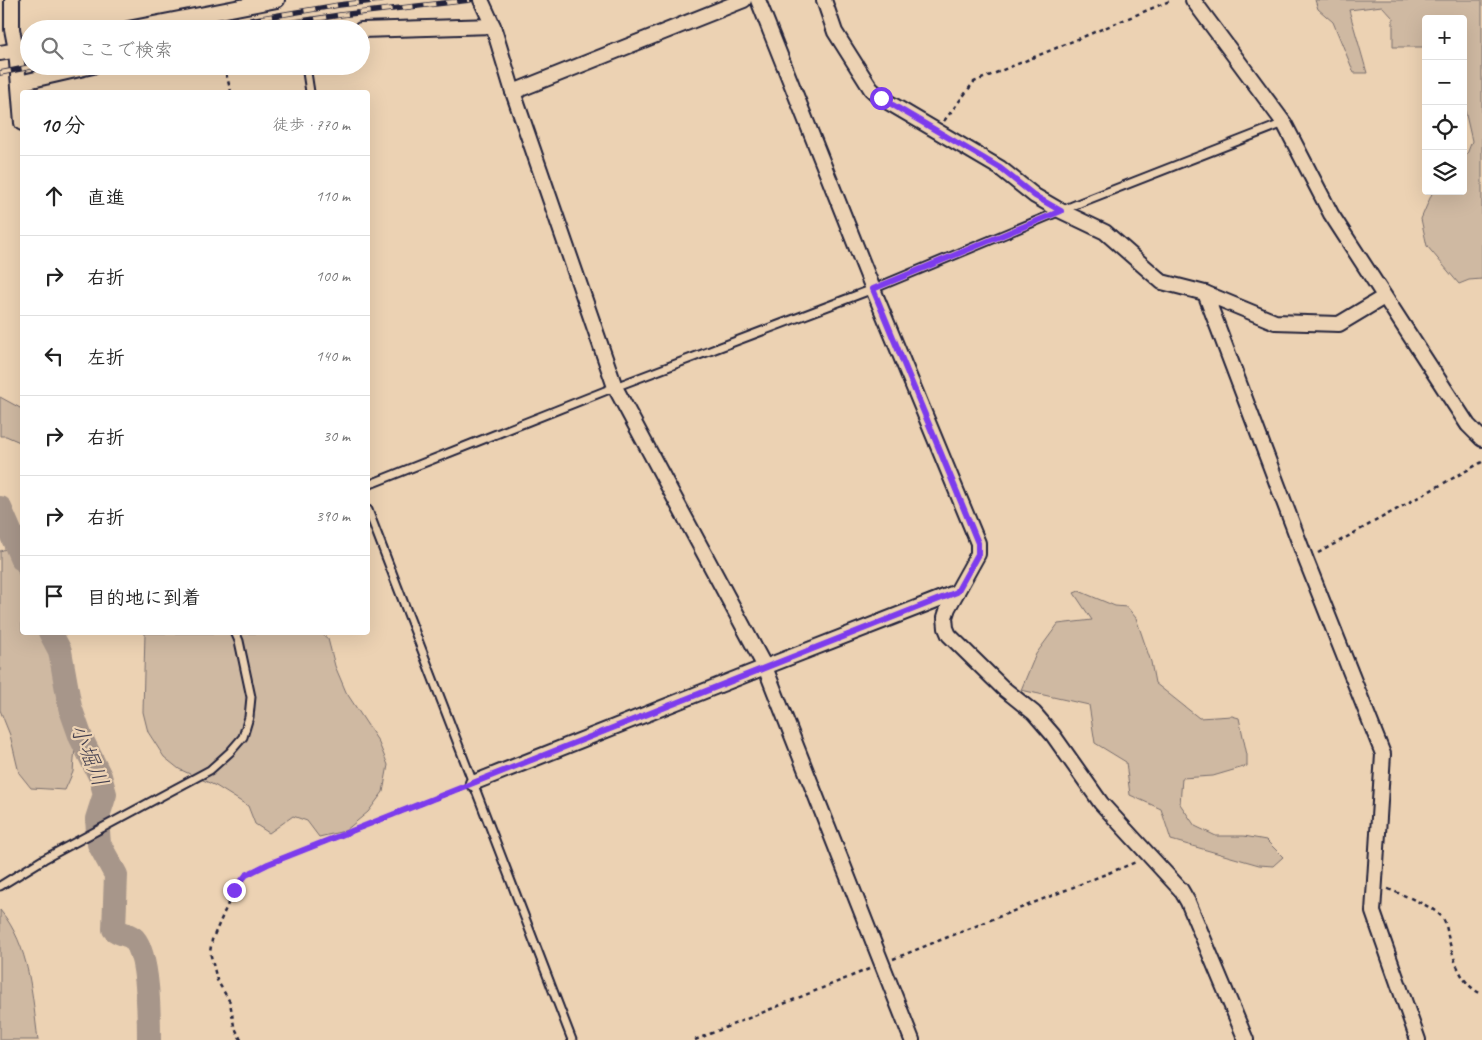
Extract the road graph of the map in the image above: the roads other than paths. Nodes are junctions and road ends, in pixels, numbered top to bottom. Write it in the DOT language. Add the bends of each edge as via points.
graph roads {
  1 [pos="12,0"];
  2 [pos="277,0"];
  3 [pos="744,0"];
  4 [pos="758,0"];
  5 [pos="824,0"];
  6 [pos="1192,0"];
  7 [pos="483,6"];
  8 [pos="174,20"];
  9 [pos="493,26"];
  10 [pos="6,30"];
  11 [pos="370,30"];
  12 [pos="20,46"];
  13 [pos="20,50"];
  14 [pos="0,53"];
  15 [pos="20,74"];
  16 [pos="53,75"];
  17 [pos="307,75"];
  18 [pos="19,83"];
  19 [pos="310,90"];
  20 [pos="513,92"];
  21 [pos="20,96"];
  22 [pos="1284,123"];
  23 [pos="1061,211"];
  24 [pos="873,289"];
  25 [pos="1205,293"];
  26 [pos="1384,297"];
  27 [pos="615,387"];
  28 [pos="1482,439"];
  29 [pos="370,484"];
  30 [pos="370,515"];
  31 [pos="957,592"];
  32 [pos="236,635"];
  33 [pos="765,666"];
  34 [pos="473,784"];
  35 [pos="0,886"];
  36 [pos="572,1040"];
  37 [pos="912,1040"];
  38 [pos="1246,1040"];
  39 [pos="1418,1040"];
  1 -- 10 [label="street"];
  2 -- 8 [label="street"];
  3 -- 20 [label="street"];
  4 -- 24 [label="street"];
  5 -- 23 [label="street" via="835,32 871,89 881,98 1000,168 1035,196"];
  6 -- 22 [label="street"];
  7 -- 9 [label="street"];
  9 -- 11 [label="street"];
  9 -- 20 [label="street"];
  10 -- 12 [label="street"];
  13 -- 14 [label="street"];
  15 -- 18 [label="street"];
  16 -- 18 [label="street"];
  17 -- 19 [label="lane"];
  18 -- 21 [label="street"];
  20 -- 27 [label="street"];
  22 -- 23 [label="lane"];
  22 -- 26 [label="street" via="1331,214"];
  23 -- 24 [label="lane"];
  23 -- 25 [label="street" via="1105,232 1162,282"];
  24 -- 27 [label="lane"];
  24 -- 31 [label="street" via="978,543 978,554"];
  25 -- 26 [label="street" via="1275,322 1339,324"];
  25 -- 39 [label="street" via="1383,754 1373,912"];
  26 -- 28 [label="street" via="1468,425"];
  27 -- 29 [label="lane"];
  27 -- 33 [label="street"];
  30 -- 34 [label="lane"];
  31 -- 33 [label="street"];
  31 -- 38 [label="street" via="945,617 949,635 1034,714 1053,735 1101,803 1181,890"];
  32 -- 35 [label="lane" via="251,697 243,736 230,752 210,770"];
  33 -- 34 [label="street"];
  33 -- 37 [label="street"];
  34 -- 36 [label="lane"];
}
